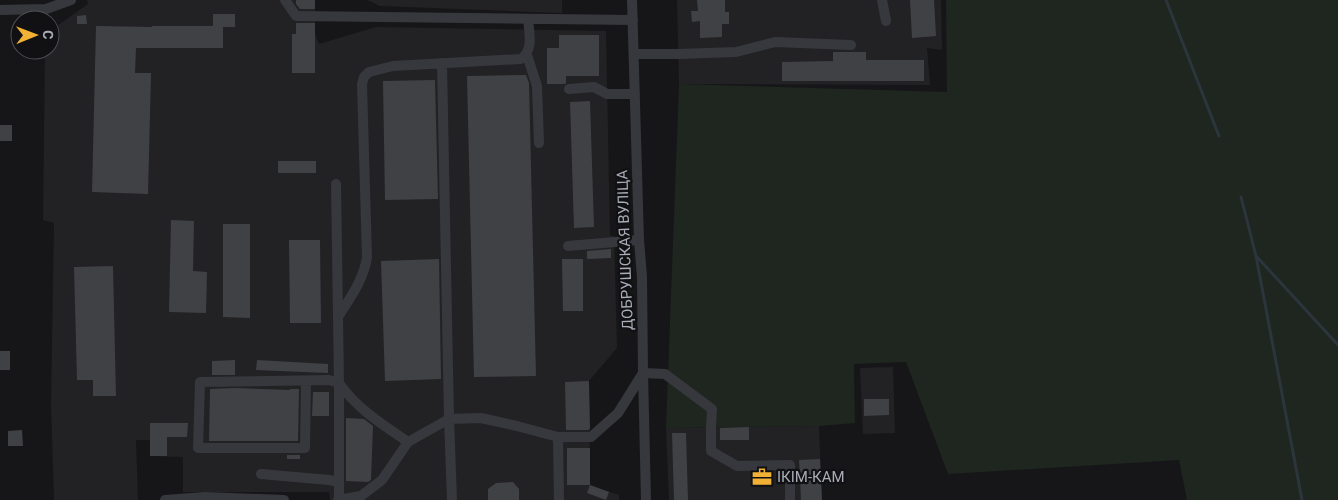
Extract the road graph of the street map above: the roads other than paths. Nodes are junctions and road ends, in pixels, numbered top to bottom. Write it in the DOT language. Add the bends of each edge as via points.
graph roads {
  1 [pos="71,0"];
  2 [pos="285,0"];
  3 [pos="632,0"];
  4 [pos="882,0"];
  5 [pos="0,10"];
  6 [pos="528,19"];
  7 [pos="633,20"];
  8 [pos="886,21"];
  9 [pos="851,45"];
  10 [pos="634,54"];
  11 [pos="527,55"];
  12 [pos="442,63"];
  13 [pos="569,89"];
  14 [pos="635,94"];
  15 [pos="539,143"];
  16 [pos="336,184"];
  17 [pos="639,240"];
  18 [pos="568,246"];
  19 [pos="338,317"];
  20 [pos="643,373"];
  21 [pos="306,381"];
  22 [pos="339,382"];
  23 [pos="449,419"];
  24 [pos="558,437"];
  25 [pos="408,442"];
  26 [pos="261,474"];
  27 [pos="339,482"];
  28 [pos="165,500"];
  29 [pos="284,500"];
  30 [pos="339,500"];
  31 [pos="452,500"];
  32 [pos="559,500"];
  33 [pos="646,500"];
  34 [pos="790,500"];
  1 -- 5 [label="street" via="46,9"];
  2 -- 6 [label="street" via="296,16"];
  3 -- 7 [label="street, ДОБРУШСКАЯ ВУЛІЦА"];
  4 -- 8 [label="street"];
  6 -- 7 [label="street"];
  6 -- 11 [label="street"];
  7 -- 10 [label="street, ДОБРУШСКАЯ ВУЛІЦА"];
  9 -- 10 [label="street" via="775,42 736,52"];
  10 -- 14 [label="street, ДОБРУШСКАЯ ВУЛІЦА"];
  11 -- 12 [label="street" via="521,59"];
  11 -- 15 [label="street" via="537,86"];
  12 -- 19 [label="street" via="393,66 369,72 364,77 366,267"];
  12 -- 23 [label="street"];
  13 -- 14 [label="street" via="594,86 607,94"];
  14 -- 17 [label="street, ДОБРУШСКАЯ ВУЛІЦА"];
  16 -- 19 [label="street"];
  17 -- 18 [label="street"];
  17 -- 20 [label="street, ДОБРУШСКАЯ ВУЛІЦА"];
  19 -- 22 [label="street"];
  20 -- 24 [label="street" via="618,413 590,437"];
  20 -- 33 [label="street, ДОБРУШСКАЯ ВУЛІЦА"];
  20 -- 34 [label="street" via="665,374 712,409 711,451 737,466 790,465"];
  21 -- 21 [label="street" via="200,382 198,448 305,448"];
  21 -- 22 [label="street"];
  22 -- 25 [label="street" via="359,407"];
  22 -- 27 [label="street"];
  23 -- 24 [label="street" via="481,418"];
  23 -- 25 [label="street"];
  23 -- 31 [label="street"];
  24 -- 32 [label="street"];
  25 -- 30 [label="street" via="382,480 361,496"];
  26 -- 27 [label="street"];
  27 -- 30 [label="street"];
  28 -- 29 [label="street" via="205,497"];
}
